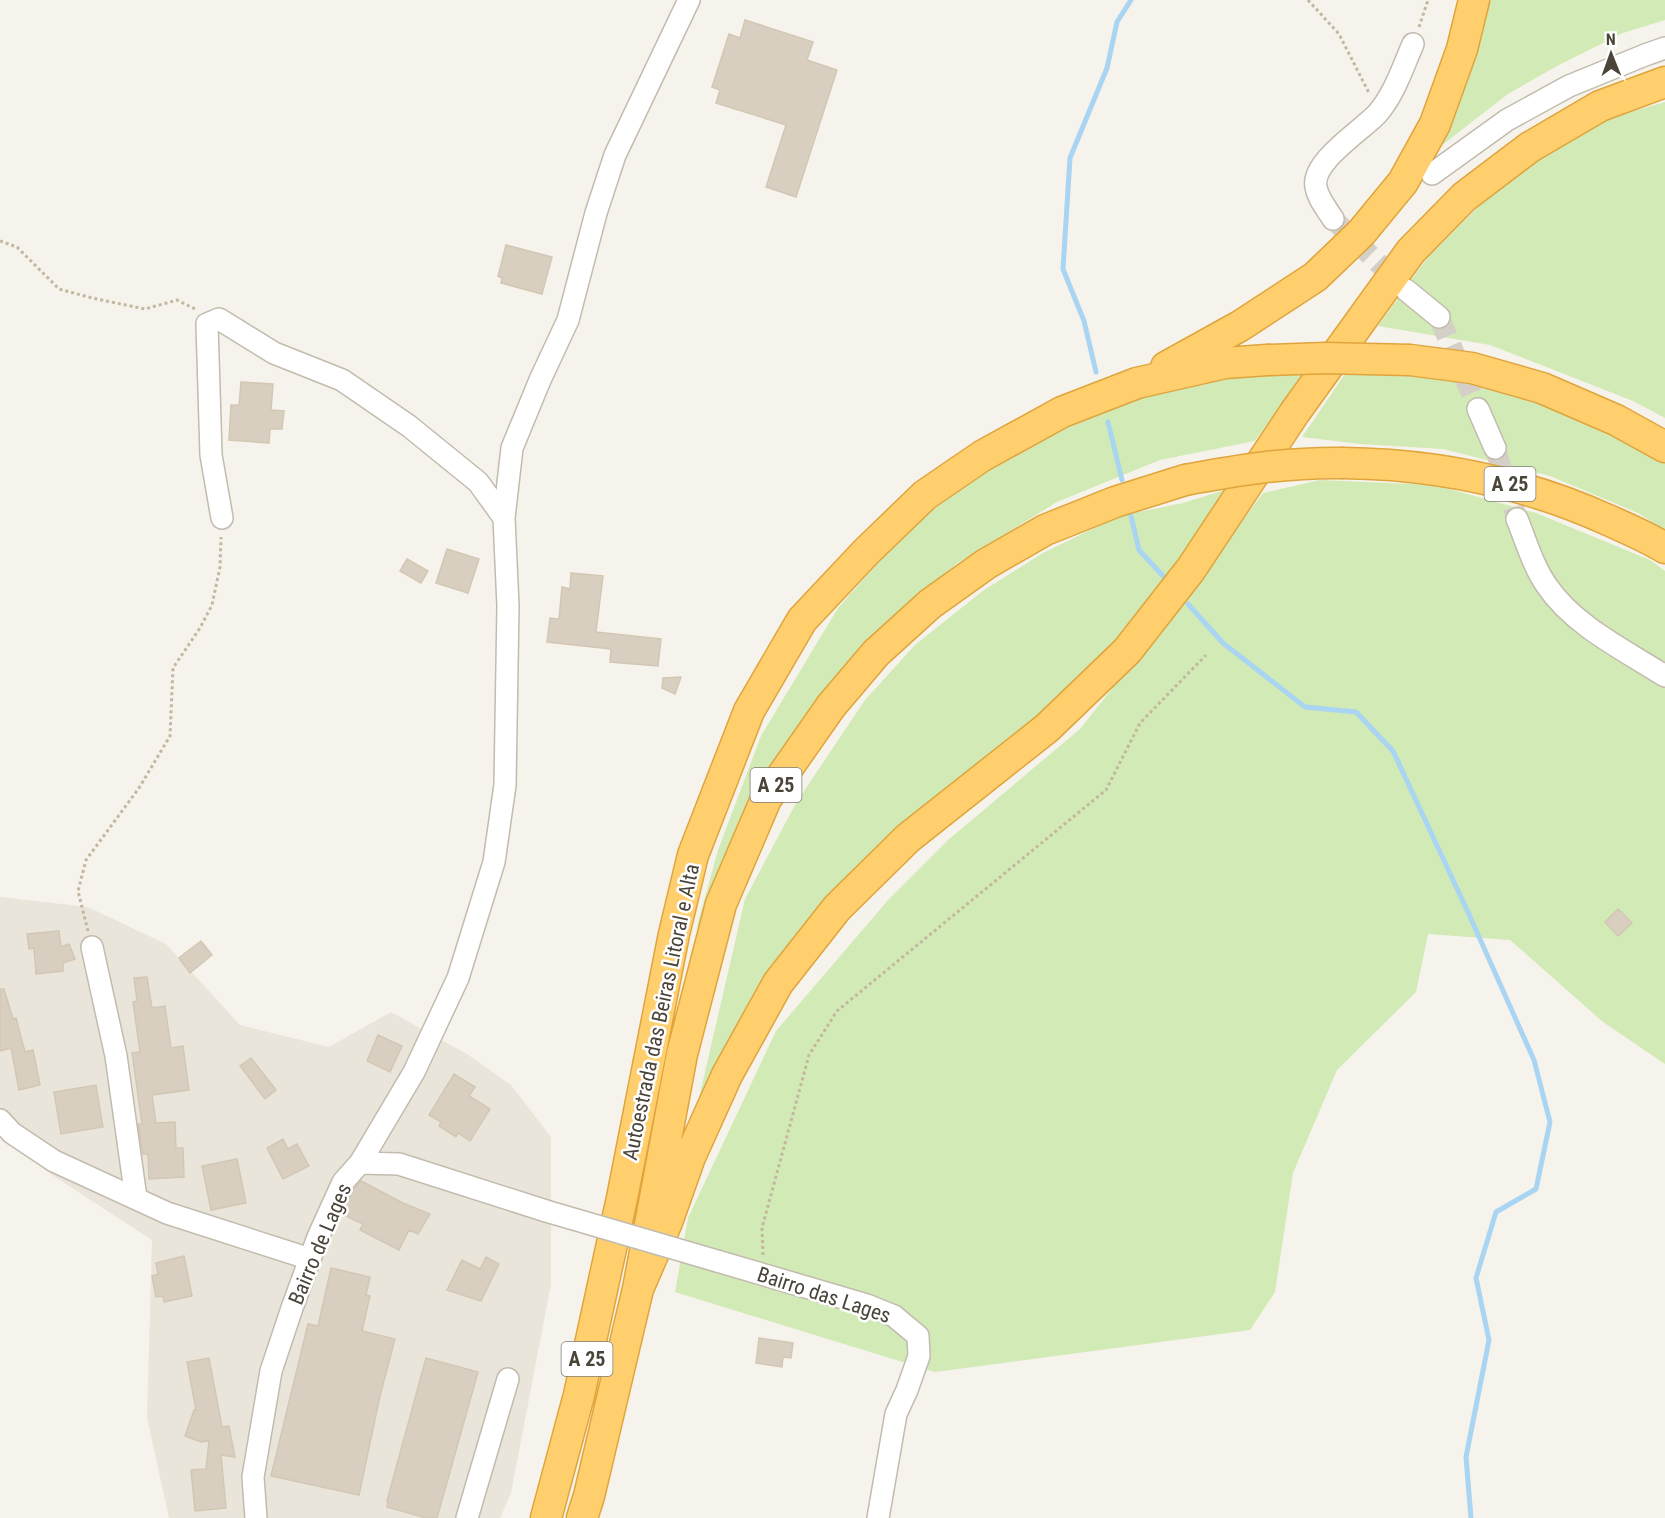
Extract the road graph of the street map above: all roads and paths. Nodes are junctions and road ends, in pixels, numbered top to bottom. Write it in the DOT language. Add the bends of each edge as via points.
graph roads {
  1 [pos="689,0"];
  2 [pos="1308,0"];
  3 [pos="1428,0"];
  4 [pos="1474,0"];
  5 [pos="1413,44"];
  6 [pos="1665,48"];
  7 [pos="1665,82"];
  8 [pos="1377,113"];
  9 [pos="1432,174"];
  10 [pos="1333,219"];
  11 [pos="0,241"];
  12 [pos="1406,290"];
  13 [pos="1439,317"];
  14 [pos="219,319"];
  15 [pos="1137,383"];
  16 [pos="1478,409"];
  17 [pos="1665,447"];
  18 [pos="1495,448"];
  19 [pos="222,518"];
  20 [pos="504,518"];
  21 [pos="1516,519"];
  22 [pos="1665,549"];
  23 [pos="1206,655"];
  24 [pos="1665,676"];
  25 [pos="92,947"];
  26 [pos="0,1120"];
  27 [pos="360,1163"];
  28 [pos="135,1198"];
  29 [pos="310,1259"];
  30 [pos="717,1261"];
  31 [pos="764,1275"];
  32 [pos="638,1289"];
  33 [pos="508,1379"];
  34 [pos="256,1518"];
  35 [pos="467,1518"];
  36 [pos="546,1518"];
  37 [pos="582,1518"];
  38 [pos="878,1518"];
  1 -- 20 [label="street" via="615,155 567,320 512,448"];
  2 -- 8 [label="path" via="1339,34"];
  3 -- 5 [label="path"];
  4 -- 15 [label="highway" via="1462,49 1435,124 1403,182 1361,233 1315,277 1240,326"];
  5 -- 8 [label="street"];
  6 -- 9 [label="street" via="1569,86 1507,120"];
  7 -- 32 [label="highway" via="1600,106 1530,147 1464,197 1411,251 1295,412 1191,569 1127,651 1047,728 908,838 837,908 778,983 727,1075"];
  8 -- 10 [label="street" via="1318,171 1315,184 1319,197"];
  11 -- 14 [label="path" via="17,247 59,289 144,309 177,300"];
  12 -- 13 [label="street"];
  14 -- 19 [label="street" via="207,324 211,455"];
  14 -- 20 [label="street" via="274,353 342,380 410,426 478,482"];
  15 -- 17 [label="highway, Autoestrada das Beiras Litoral e Alta / A 25, bridge" via="1225,363 1325,358 1410,360 1472,368 1542,388 1616,420"];
  15 -- 36 [label="highway, Autoestrada das Beiras Litoral e Alta / A 25" via="1062,412 982,456 925,495 802,620 749,711 693,855 579,1395"];
  16 -- 18 [label="street"];
  19 -- 25 [label="path" via="220,567 212,605 173,668 170,736 139,788 86,860 78,891"];
  20 -- 27 [label="street" via="505,785 494,862 458,978 414,1072"];
  21 -- 24 [label="street" via="1547,586 1565,608"];
  22 -- 32 [label="highway, Autoestrada das Beiras Litoral e Alta / A 25, bridge" via="1580,507 1516,486 1450,471 1377,463 1312,462 1185,480 1115,502 1045,530 986,564 930,604 876,653 831,706 766,800 721,904 682,1054"];
  23 -- 31 [label="path" via="1140,723 1106,790 837,1011 809,1055 762,1228"];
  25 -- 28 [label="street" via="116,1056"];
  26 -- 28 [label="street" via="12,1133 54,1161"];
  27 -- 29 [label="street, Bairro de Lages" via="343,1182"];
  27 -- 30 [label="street, Bairro de Lages, bridge" via="399,1164"];
  28 -- 29 [label="street" via="167,1213"];
  29 -- 34 [label="street, Bairro de Lages" via="272,1371 253,1477"];
  30 -- 31 [label="street, Bairro das Lages"];
  31 -- 38 [label="street, Bairro das Lages" via="867,1305 894,1316 918,1336 919,1356 896,1414"];
  32 -- 37 [label="highway, Autoestrada das Beiras Litoral e Alta / A 25"];
  33 -- 35 [label="street"];
}
